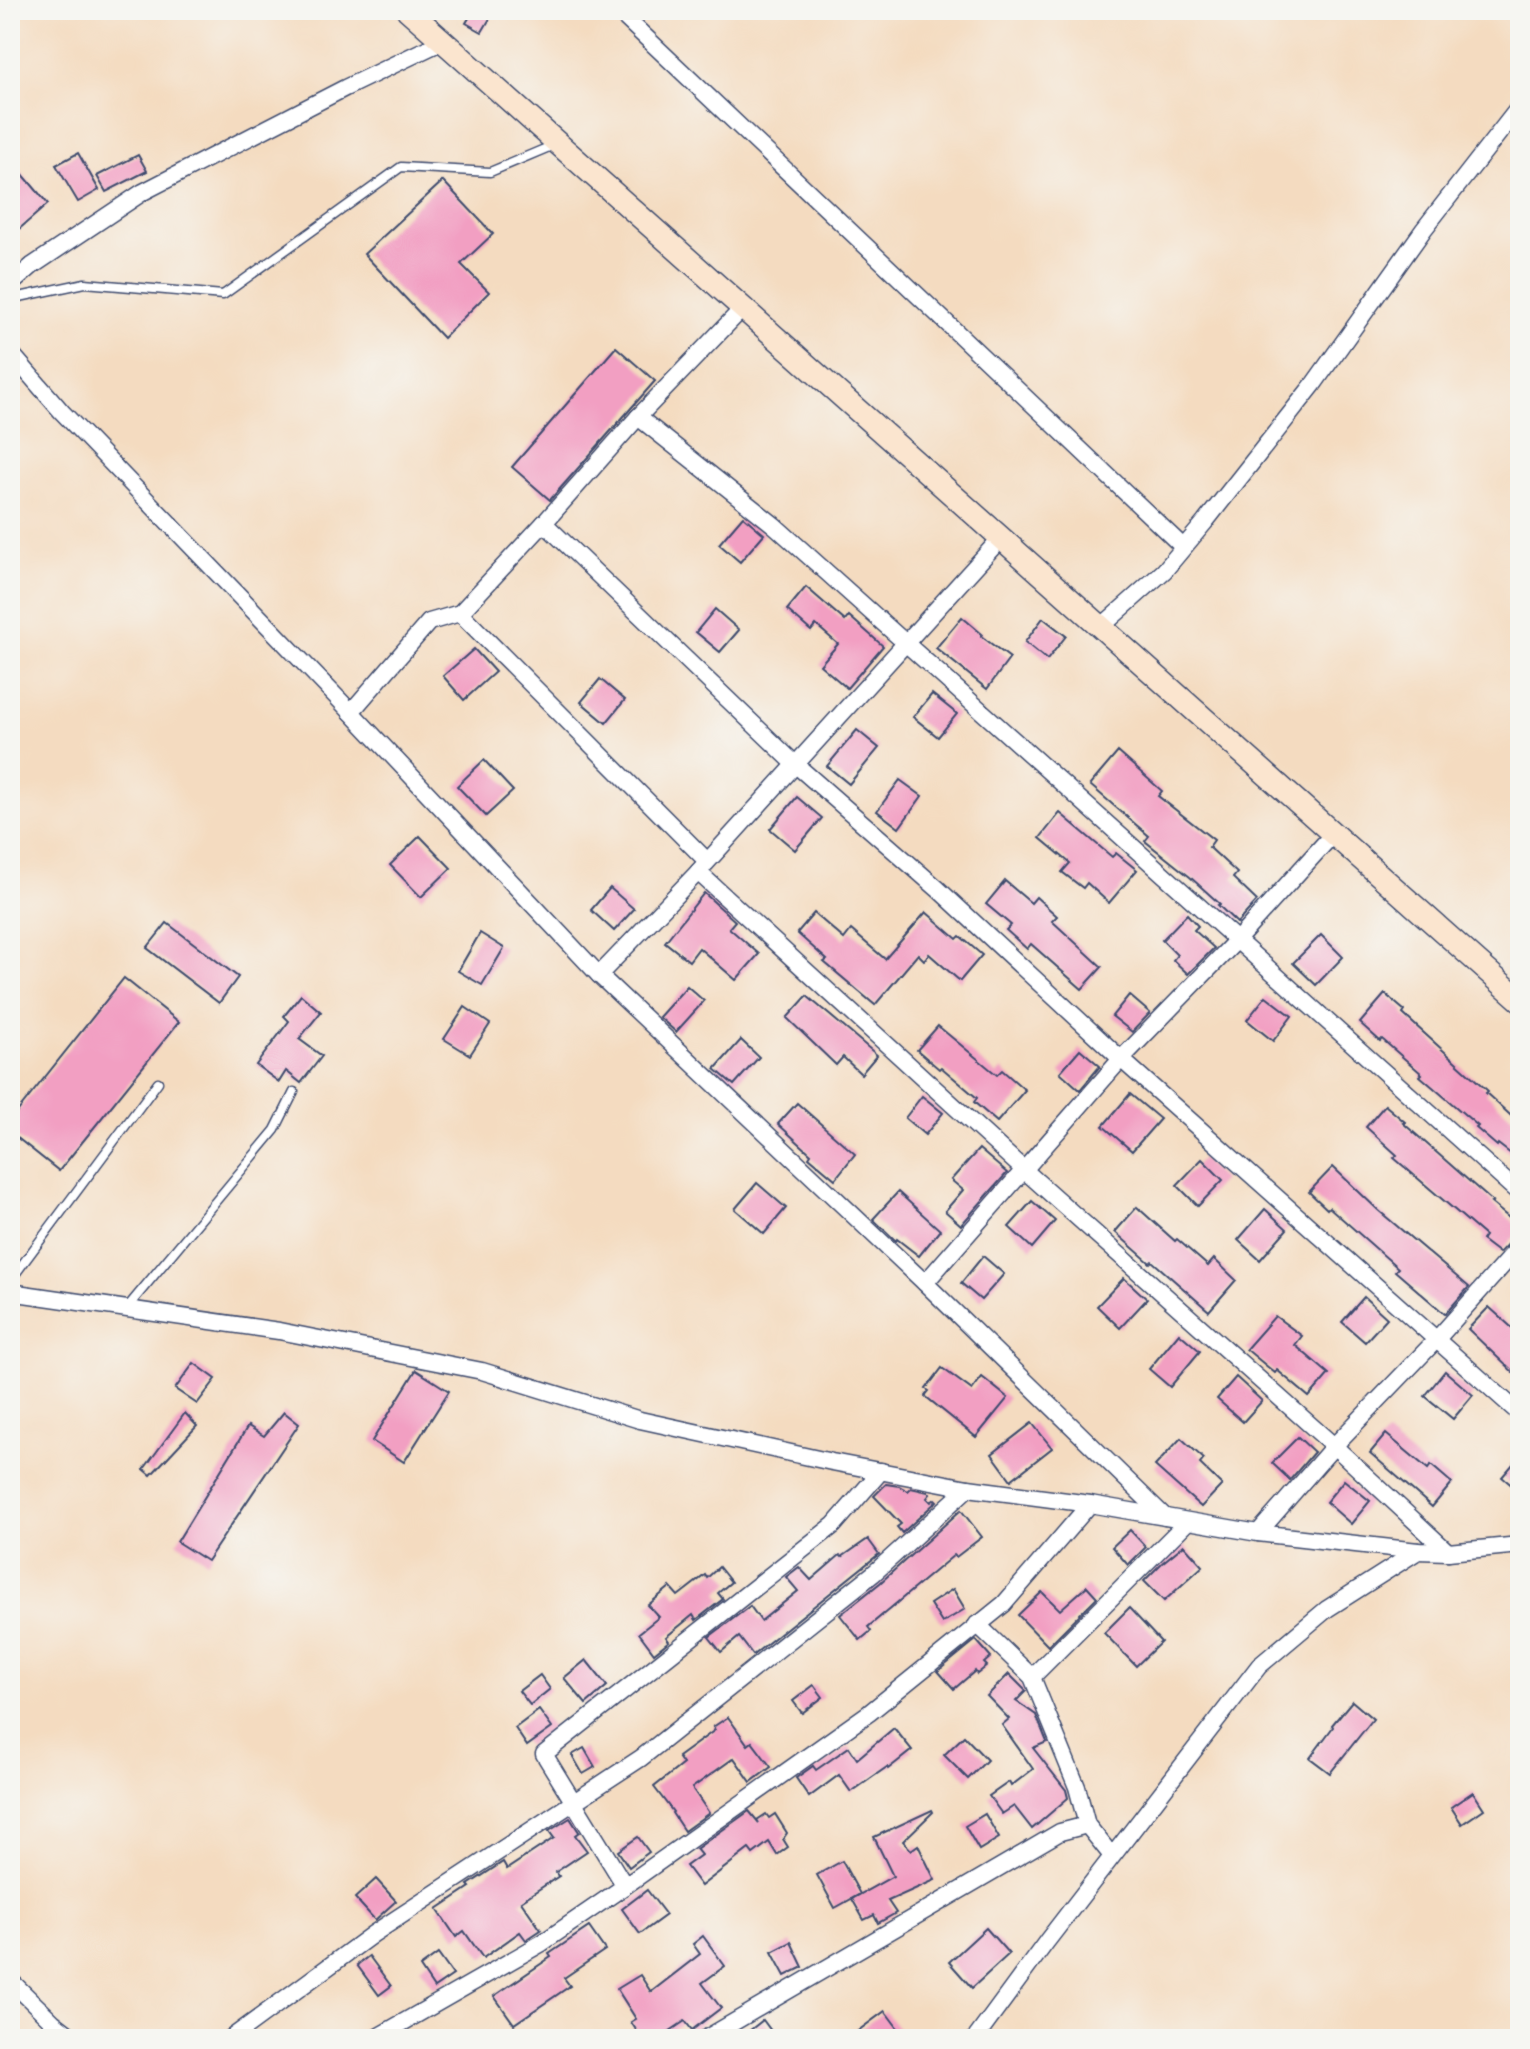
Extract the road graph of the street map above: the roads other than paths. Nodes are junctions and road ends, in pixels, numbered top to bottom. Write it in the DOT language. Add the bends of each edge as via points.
graph roads {
  1 [pos="617,10"];
  2 [pos="420,13"];
  3 [pos="443,41"];
  4 [pos="1520,106"];
  5 [pos="558,144"];
  6 [pos="10,285"];
  7 [pos="10,299"];
  8 [pos="743,308"];
  9 [pos="10,352"];
  10 [pos="638,417"];
  11 [pos="544,523"];
  12 [pos="1001,538"];
  13 [pos="1183,547"];
  14 [pos="460,613"];
  15 [pos="1101,627"];
  16 [pos="905,644"];
  17 [pos="351,712"];
  18 [pos="795,764"];
  19 [pos="1333,834"];
  20 [pos="702,867"];
  21 [pos="1237,940"];
  22 [pos="599,975"];
  23 [pos="1520,1000"];
  24 [pos="1121,1059"];
  25 [pos="158,1082"];
  26 [pos="294,1092"];
  27 [pos="1023,1169"];
  28 [pos="1520,1194"];
  29 [pos="1520,1246"];
  30 [pos="10,1281"];
  31 [pos="925,1283"];
  32 [pos="10,1292"];
  33 [pos="126,1309"];
  34 [pos="1437,1339"];
  35 [pos="1520,1414"];
  36 [pos="1334,1446"];
  37 [pos="881,1471"];
  38 [pos="968,1488"];
  39 [pos="1090,1504"];
  40 [pos="1166,1518"];
  41 [pos="1187,1522"];
  42 [pos="1258,1533"];
  43 [pos="1520,1545"];
  44 [pos="1418,1551"];
  45 [pos="1448,1552"];
  46 [pos="977,1624"];
  47 [pos="1032,1677"];
  48 [pos="574,1801"];
  49 [pos="1087,1825"];
  50 [pos="1112,1856"];
  51 [pos="625,1886"];
  52 [pos="10,1980"];
  53 [pos="53,2022"];
  54 [pos="36,2039"];
  55 [pos="75,2039"];
  56 [pos="230,2039"];
  57 [pos="374,2039"];
  58 [pos="705,2039"];
  59 [pos="975,2039"];
  1 -- 13 [label="street"];
  2 -- 3 [label="main road"];
  3 -- 5 [label="main road"];
  3 -- 6 [label="street" via="143,192"];
  4 -- 13 [label="street" via="1313,385"];
  5 -- 7 [label="lane" via="490,172 401,167 223,295 85,283"];
  5 -- 8 [label="main road"];
  8 -- 10 [label="street"];
  8 -- 12 [label="main road"];
  9 -- 17 [label="street"];
  10 -- 11 [label="street"];
  10 -- 16 [label="street" via="774,525"];
  11 -- 14 [label="street"];
  11 -- 18 [label="street"];
  12 -- 15 [label="main road"];
  12 -- 16 [label="street"];
  13 -- 15 [label="street"];
  14 -- 17 [label="street" via="429,622"];
  14 -- 20 [label="street"];
  15 -- 19 [label="main road"];
  16 -- 18 [label="street"];
  16 -- 21 [label="street"];
  17 -- 22 [label="street"];
  18 -- 20 [label="street"];
  18 -- 24 [label="street"];
  19 -- 21 [label="street"];
  19 -- 23 [label="main road"];
  20 -- 22 [label="street"];
  20 -- 27 [label="street"];
  21 -- 24 [label="street"];
  21 -- 28 [label="street"];
  22 -- 31 [label="street"];
  24 -- 27 [label="street"];
  24 -- 34 [label="street"];
  25 -- 30 [label="lane"];
  26 -- 33 [label="lane" via="275,1130"];
  27 -- 31 [label="street"];
  27 -- 36 [label="street"];
  29 -- 34 [label="street"];
  31 -- 40 [label="street"];
  32 -- 33 [label="street"];
  33 -- 37 [label="street" via="279,1331 482,1371 640,1420"];
  34 -- 35 [label="street"];
  34 -- 36 [label="street"];
  36 -- 42 [label="street"];
  36 -- 45 [label="street"];
  37 -- 38 [label="street"];
  37 -- 48 [label="street" via="834,1525 544,1754"];
  38 -- 39 [label="street"];
  38 -- 48 [label="street" via="873,1574 641,1758"];
  39 -- 40 [label="street"];
  39 -- 46 [label="street" via="1004,1604"];
  40 -- 41 [label="street"];
  41 -- 42 [label="street"];
  41 -- 47 [label="street"];
  42 -- 44 [label="street"];
  43 -- 45 [label="street"];
  44 -- 45 [label="street"];
  44 -- 50 [label="street" via="1327,1609 1259,1666"];
  46 -- 47 [label="street"];
  46 -- 51 [label="street" via="869,1713"];
  47 -- 49 [label="street"];
  48 -- 51 [label="street"];
  48 -- 56 [label="street" via="373,1934"];
  49 -- 50 [label="street"];
  49 -- 58 [label="street" via="1060,1832"];
  50 -- 59 [label="street"];
  51 -- 57 [label="street" via="542,1943"];
  52 -- 53 [label="street"];
  53 -- 54 [label="lane"];
  53 -- 55 [label="street"];
}
